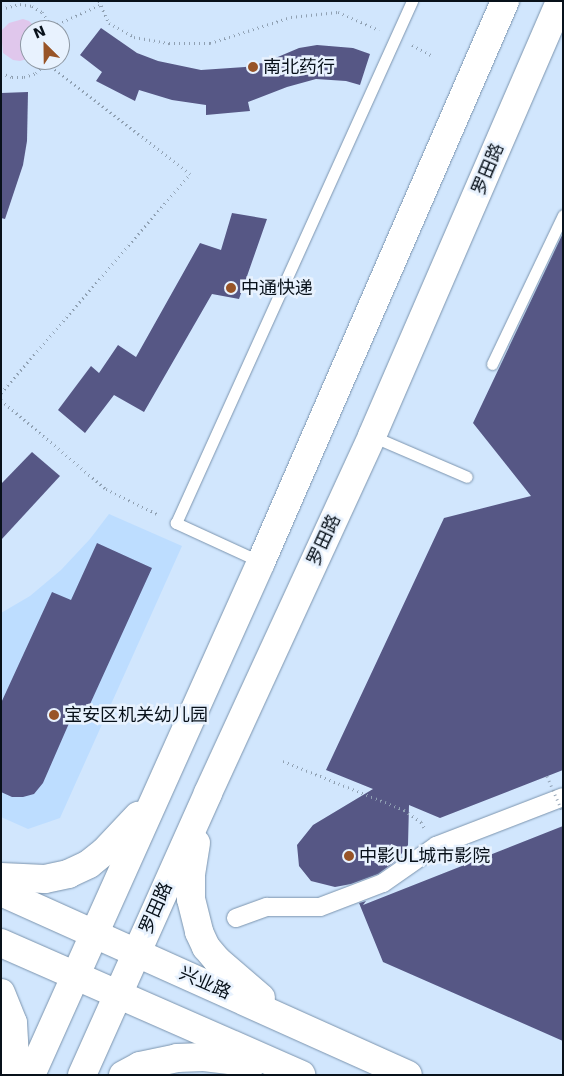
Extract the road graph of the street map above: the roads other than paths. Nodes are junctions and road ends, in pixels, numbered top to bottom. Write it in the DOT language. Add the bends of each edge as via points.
graph roads {
  1 [pos="412,1"];
  2 [pos="504,1"];
  3 [pos="560,2"];
  4 [pos="563,214"];
  5 [pos="492,364"];
  6 [pos="372,436"];
  7 [pos="467,477"];
  8 [pos="261,562"];
  9 [pos="166,774"];
  10 [pos="208,793"];
  11 [pos="563,797"];
  12 [pos="1,877"];
  13 [pos="1,892"];
  14 [pos="236,918"];
  15 [pos="94,934"];
  16 [pos="1,943"];
  17 [pos="137,952"];
  18 [pos="76,975"];
  19 [pos="1,993"];
  20 [pos="119,993"];
  21 [pos="303,1027"];
  22 [pos="294,1072"];
  23 [pos="16,1075"];
  24 [pos="32,1075"];
  25 [pos="82,1075"];
  26 [pos="122,1075"];
  27 [pos="408,1075"];
  1 -- 8 [label="lane" via="176,523"];
  2 -- 8 [label="main road"];
  3 -- 6 [label="main road, 罗田路"];
  4 -- 5 [label="lane"];
  6 -- 7 [label="lane"];
  6 -- 10 [label="main road, 罗田路"];
  8 -- 9 [label="main road"];
  9 -- 12 [label="main road" via="141,813 89,864 45,880"];
  9 -- 15 [label="main road"];
  10 -- 17 [label="main road, 罗田路"];
  10 -- 21 [label="main road" via="191,874 191,899 199,932 212,954 236,978"];
  11 -- 14 [label="street" via="436,846 383,883 320,907 267,907"];
  13 -- 15 [label="main road, 兴业路"];
  15 -- 17 [label="main road, 兴业路"];
  15 -- 18 [label="main road"];
  16 -- 18 [label="main road"];
  17 -- 20 [label="main road, 罗田路"];
  17 -- 21 [label="main road, 兴业路"];
  18 -- 20 [label="main road"];
  18 -- 24 [label="main road"];
  19 -- 23 [label="main road" via="13,1023"];
  20 -- 22 [label="main road"];
  20 -- 25 [label="main road, 罗田路"];
  21 -- 27 [label="main road, 兴业路"];
  22 -- 26 [label="main road" via="229,1059 195,1057 158,1061"];
}
